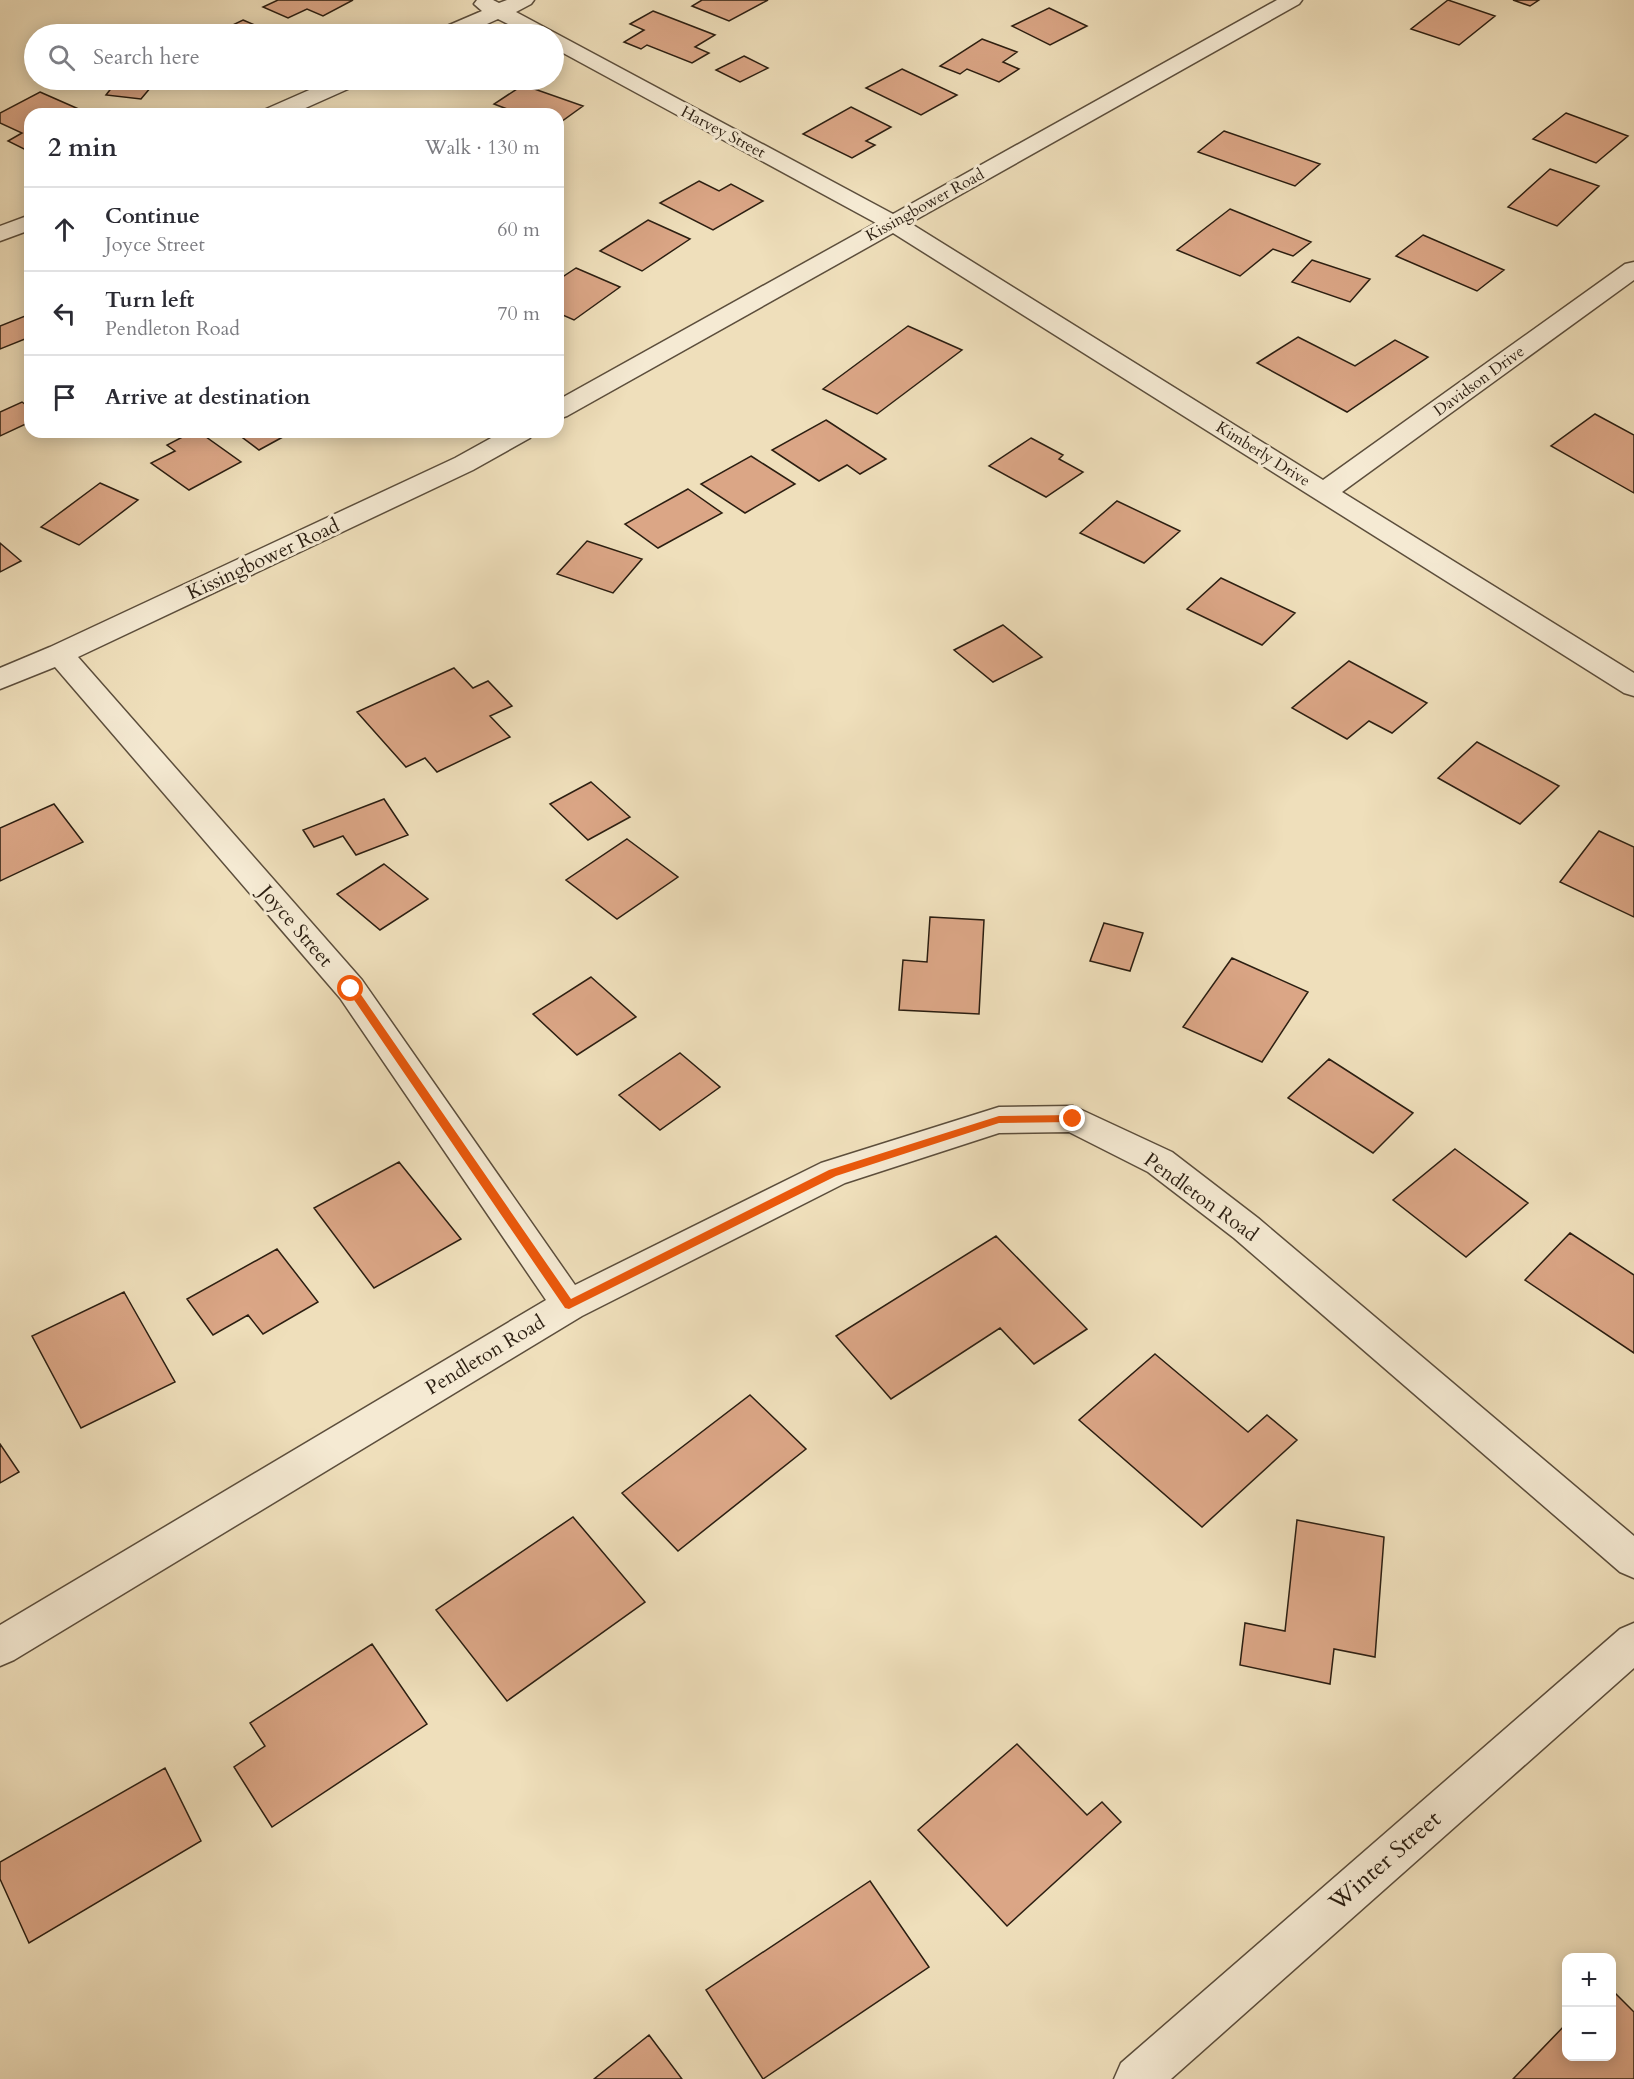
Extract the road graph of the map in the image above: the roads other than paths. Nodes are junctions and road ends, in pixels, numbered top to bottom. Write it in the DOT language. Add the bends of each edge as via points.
graph roads {
  1 [pos="478,0"];
  2 [pos="524,0"];
  3 [pos="1292,0"];
  4 [pos="499,11"];
  5 [pos="470,24"];
  6 [pos="524,24"];
  7 [pos="564,45"];
  8 [pos="327,90"];
  9 [pos="287,108"];
  10 [pos="893,223"];
  11 [pos="24,224"];
  12 [pos="0,234"];
  13 [pos="1634,269"];
  14 [pos="564,408"];
  15 [pos="510,438"];
  16 [pos="1324,492"];
  17 [pos="60,654"];
  18 [pos="0,679"];
  19 [pos="1634,686"];
  20 [pos="569,1305"];
  21 [pos="1634,1560"];
  22 [pos="1634,1642"];
  23 [pos="0,1647"];
  24 [pos="1137,2079"];
  1 -- 4 [label="street"];
  2 -- 4 [label="street"];
  3 -- 10 [label="street, Kissingbower Road"];
  4 -- 5 [label="street"];
  4 -- 6 [label="street"];
  7 -- 10 [label="street, Harvey Street"];
  8 -- 9 [label="street"];
  10 -- 14 [label="street, Kissingbower Road"];
  10 -- 16 [label="street, Kimberly Drive"];
  11 -- 12 [label="street"];
  13 -- 16 [label="street, Davidson Drive"];
  15 -- 17 [label="street, Kissingbower Road" via="464,464"];
  16 -- 19 [label="street, Kimberly Drive"];
  17 -- 18 [label="street, Kissingbower Road"];
  17 -- 20 [label="street, Joyce Street" via="351,989"];
  20 -- 21 [label="street, Pendleton Road" via="833,1173 999,1119 1073,1119 1161,1162 1246,1228"];
  20 -- 23 [label="street, Pendleton Road"];
  22 -- 24 [label="street, Winter Street"];
}
